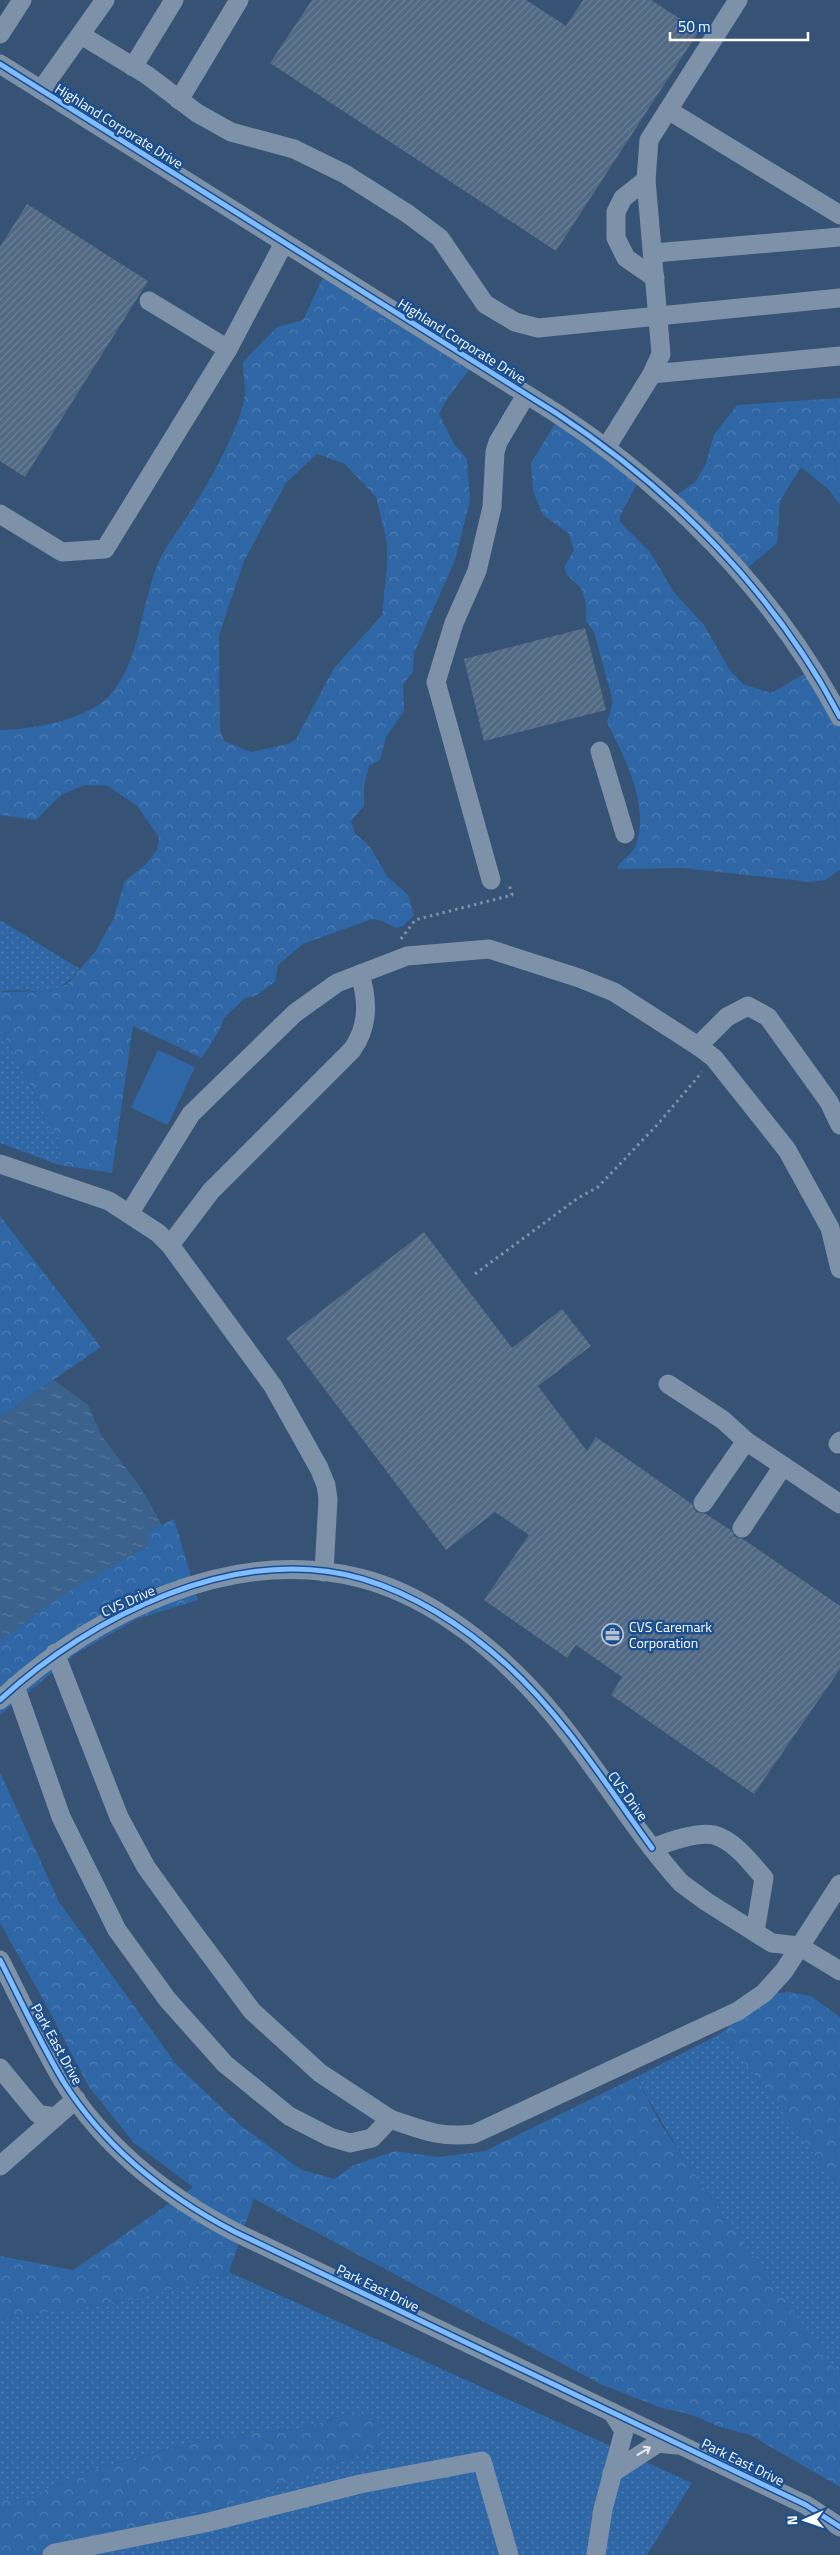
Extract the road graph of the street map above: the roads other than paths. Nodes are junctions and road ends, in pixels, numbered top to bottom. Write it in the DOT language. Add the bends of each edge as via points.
graph roads {
  1 [pos="22,0"];
  2 [pos="105,0"];
  3 [pos="174,0"];
  4 [pos="239,0"];
  5 [pos="738,0"];
  6 [pos="0,34"];
  7 [pos="81,35"];
  8 [pos="133,67"];
  9 [pos="2,70"];
  10 [pos="41,90"];
  11 [pos="179,100"];
  12 [pos="668,110"];
  13 [pos="646,180"];
  14 [pos="840,215"];
  15 [pos="840,237"];
  16 [pos="284,243"];
  17 [pos="654,253"];
  18 [pos="655,278"];
  19 [pos="840,298"];
  20 [pos="148,301"];
  21 [pos="658,316"];
  22 [pos="228,349"];
  23 [pos="840,356"];
  24 [pos="652,374"];
  25 [pos="526,395"];
  26 [pos="606,448"];
  27 [pos="0,514"];
  28 [pos="840,717"];
  29 [pos="600,751"];
  30 [pos="625,834"];
  31 [pos="499,878"];
  32 [pos="360,974"];
  33 [pos="698,1046"];
  34 [pos="840,1125"];
  35 [pos="0,1164"];
  36 [pos="129,1214"];
  37 [pos="170,1245"];
  38 [pos="840,1269"];
  39 [pos="668,1384"];
  40 [pos="746,1441"];
  41 [pos="783,1466"];
  42 [pos="703,1503"];
  43 [pos="840,1504"];
  44 [pos="742,1528"];
  45 [pos="324,1572"];
  46 [pos="56,1654"];
  47 [pos="15,1686"];
  48 [pos="0,1700"];
  49 [pos="652,1848"];
  50 [pos="840,1884"];
  51 [pos="754,1932"];
  52 [pos="799,1946"];
  53 [pos="0,1960"];
  54 [pos="840,1971"];
  55 [pos="0,2068"];
  56 [pos="76,2100"];
  57 [pos="56,2118"];
  58 [pos="390,2119"];
  59 [pos="0,2166"];
  60 [pos="612,2412"];
  61 [pos="682,2445"];
  62 [pos="612,2474"];
  63 [pos="840,2528"];
  64 [pos="52,2555"];
  65 [pos="509,2555"];
  66 [pos="596,2555"];
  1 -- 6 [label="street"];
  2 -- 7 [label="street"];
  3 -- 8 [label="street"];
  4 -- 11 [label="street"];
  5 -- 12 [label="street"];
  7 -- 8 [label="street"];
  7 -- 10 [label="street"];
  8 -- 11 [label="street"];
  9 -- 10 [label="street, Highland Corporate Drive"];
  10 -- 16 [label="street, Highland Corporate Drive"];
  11 -- 21 [label="street" via="231,132 294,150 345,174 408,214 440,238 485,304 515,322 538,328"];
  12 -- 13 [label="street" via="649,140"];
  12 -- 14 [label="street"];
  13 -- 17 [label="street"];
  13 -- 18 [label="street" via="623,198 616,212 616,238 626,258"];
  15 -- 17 [label="street"];
  16 -- 22 [label="street"];
  16 -- 25 [label="street, Highland Corporate Drive"];
  17 -- 18 [label="street"];
  18 -- 21 [label="street"];
  19 -- 21 [label="street"];
  20 -- 22 [label="street"];
  21 -- 24 [label="street" via="661,354"];
  22 -- 27 [label="street" via="105,549 62,552"];
  23 -- 24 [label="street"];
  24 -- 26 [label="street"];
  25 -- 26 [label="street, Highland Corporate Drive"];
  25 -- 31 [label="street" via="498,442 492,507 477,571 454,623 436,682"];
  26 -- 28 [label="street, Highland Corporate Drive" via="678,508 750,583 792,638"];
  29 -- 30 [label="street"];
  32 -- 33 [label="street" via="407,956 489,949 614,992"];
  32 -- 36 [label="street" via="337,983 294,1014 191,1114"];
  32 -- 37 [label="street" via="367,1012 357,1044 211,1191"];
  33 -- 34 [label="street" via="727,1017 748,1006 768,1017 829,1102"];
  33 -- 38 [label="street" via="714,1058 787,1150 830,1228"];
  35 -- 36 [label="street" via="109,1201"];
  36 -- 37 [label="street"];
  37 -- 45 [label="street" via="273,1386 319,1468 328,1499"];
  39 -- 40 [label="street" via="723,1420"];
  40 -- 41 [label="street"];
  40 -- 42 [label="street"];
  41 -- 43 [label="street"];
  41 -- 44 [label="street"];
  45 -- 46 [label="street, CVS Drive" via="269,1571 196,1586 123,1613"];
  45 -- 49 [label="street, CVS Drive" via="362,1579 405,1595 448,1620 507,1665 554,1715"];
  46 -- 47 [label="street, CVS Drive"];
  46 -- 58 [label="street" via="120,1817 146,1867 252,2011 320,2073"];
  47 -- 48 [label="street, CVS Drive"];
  47 -- 58 [label="street" via="61,1817 117,1930 167,1999 225,2064 289,2116 330,2137 350,2143 372,2138"];
  49 -- 51 [label="street, CVS Drive" via="687,1888"];
  49 -- 51 [label="street" via="682,1838 714,1835 741,1851 764,1878"];
  50 -- 52 [label="street"];
  51 -- 52 [label="street, CVS Drive" via="772,1943"];
  52 -- 54 [label="street"];
  52 -- 58 [label="street" via="784,1971 764,1993 738,2011 474,2134 439,2135"];
  53 -- 56 [label="street, Park East Drive"];
  55 -- 57 [label="street" via="38,2114"];
  56 -- 57 [label="street"];
  56 -- 60 [label="street, Park East Drive" via="102,2134 134,2166 170,2194 212,2220"];
  57 -- 59 [label="street"];
  60 -- 61 [label="street, Park East Drive"];
  60 -- 62 [label="street" via="624,2431"];
  62 -- 61 [label="street, one-way" via="658,2443"];
  61 -- 63 [label="street, Park East Drive" via="806,2505"];
  62 -- 66 [label="street"];
  64 -- 65 [label="street" via="54,2552 204,2523 360,2484 482,2461"];
}
